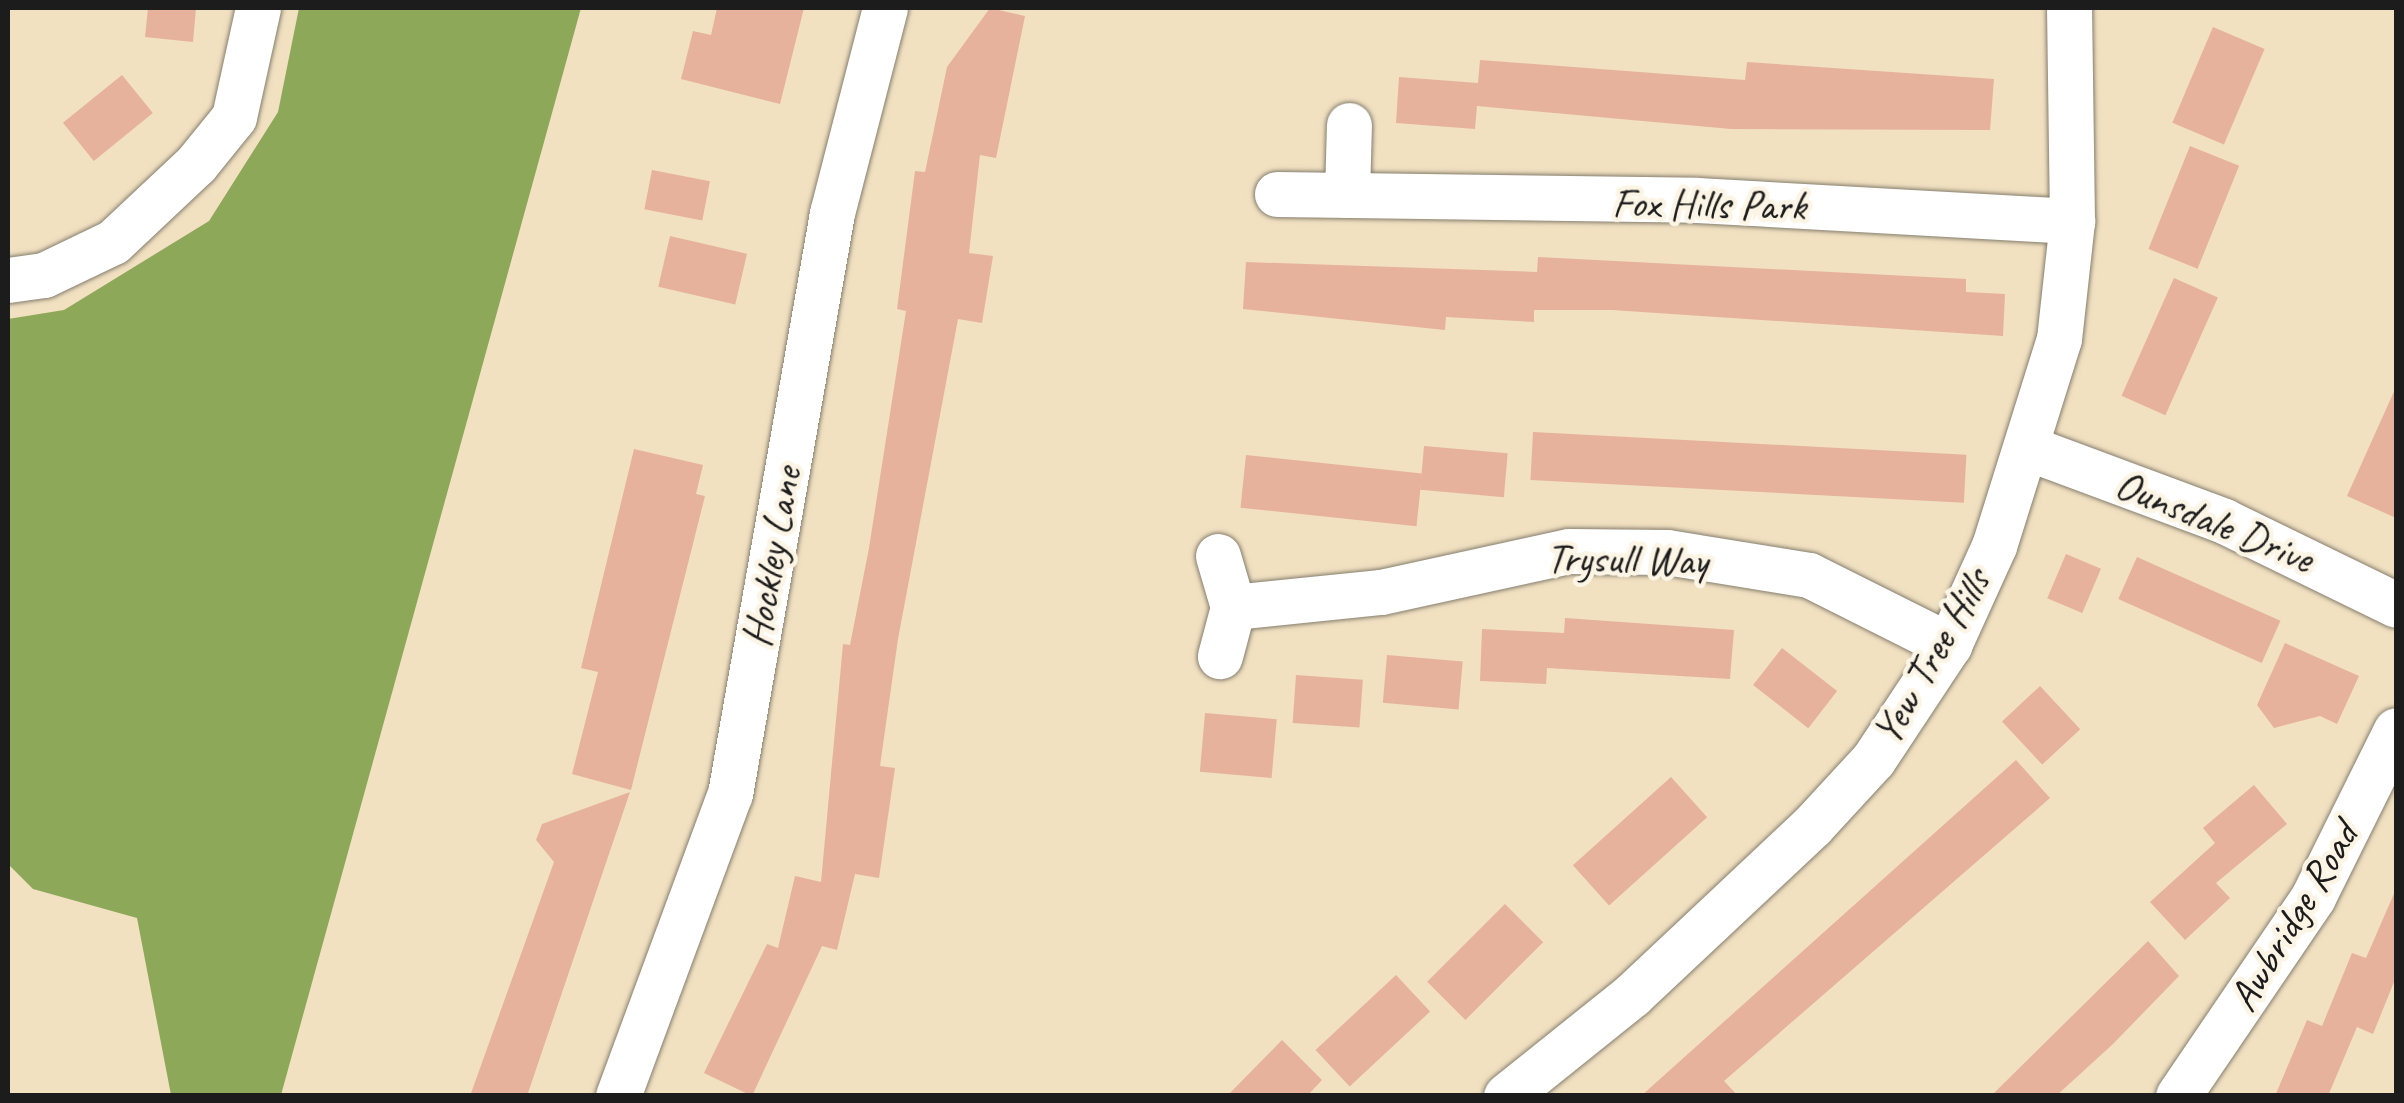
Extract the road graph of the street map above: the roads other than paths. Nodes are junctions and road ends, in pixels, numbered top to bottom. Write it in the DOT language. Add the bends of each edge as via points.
graph roads {
  1 [pos="258,8"];
  2 [pos="885,8"];
  3 [pos="2069,8"];
  4 [pos="1349,124"];
  5 [pos="1277,194"];
  6 [pos="1347,196"];
  7 [pos="2072,220"];
  8 [pos="8,280"];
  9 [pos="2028,448"];
  10 [pos="1218,556"];
  11 [pos="2396,604"];
  12 [pos="1233,607"];
  13 [pos="1949,645"];
  14 [pos="1220,656"];
  15 [pos="2396,730"];
  16 [pos="618,1096"];
  17 [pos="1506,1096"];
  18 [pos="2178,1096"];
  1 -- 8 [label="street" via="234,117 196,164 113,242 44,275"];
  2 -- 16 [label="street, Hockley Lane" via="832,213 730,794"];
  3 -- 7 [label="street, Yew Tree Hills"];
  4 -- 6 [label="street"];
  5 -- 6 [label="street, Fox Hills Park"];
  6 -- 7 [label="street, Fox Hills Park" via="1698,200"];
  7 -- 9 [label="street, Yew Tree Hills" via="2059,338"];
  9 -- 11 [label="street, Ounsdale Drive" via="2224,521"];
  9 -- 13 [label="street, Yew Tree Hills"];
  10 -- 12 [label="street"];
  12 -- 13 [label="street, Trysull Way" via="1382,592 1569,552 1667,552 1809,575"];
  12 -- 14 [label="street"];
  13 -- 17 [label="street, Yew Tree Hills" via="1872,760 1812,826 1632,995"];
  15 -- 18 [label="street, Awbridge Road" via="2312,897"];
}
